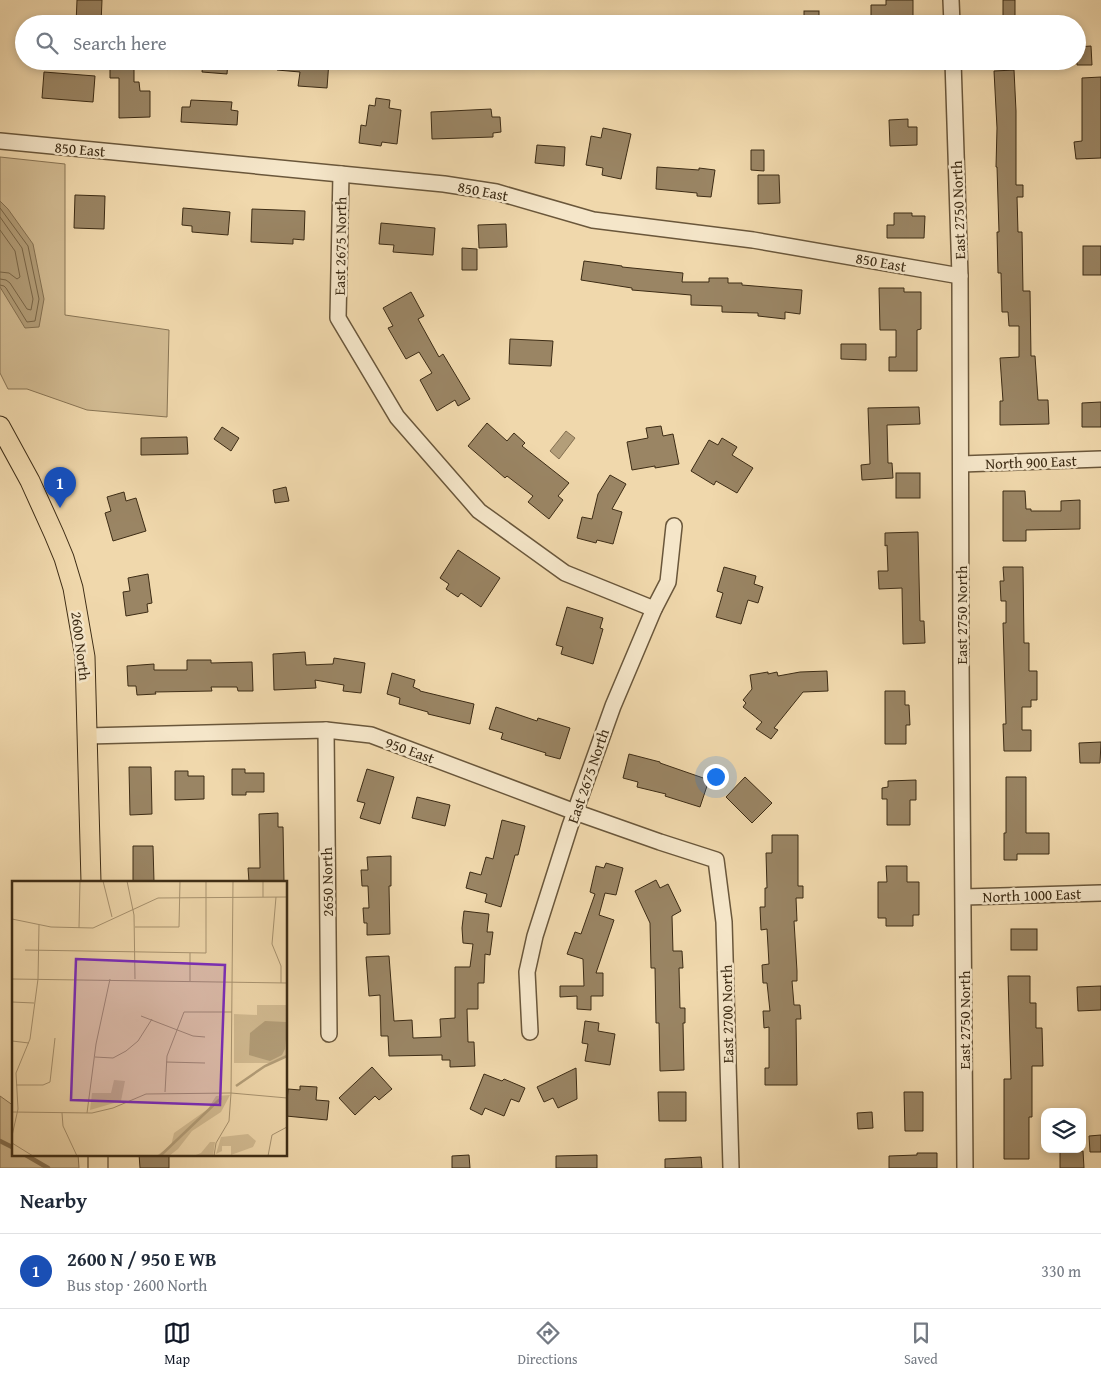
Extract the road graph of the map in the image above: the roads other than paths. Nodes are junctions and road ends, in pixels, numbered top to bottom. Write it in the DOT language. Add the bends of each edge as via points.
graph roads {
  1 [pos="951,0"];
  2 [pos="952,15"];
  3 [pos="953,70"];
  4 [pos="0,142"];
  5 [pos="341,174"];
  6 [pos="960,276"];
  7 [pos="0,426"];
  8 [pos="1101,459"];
  9 [pos="961,464"];
  10 [pos="674,526"];
  11 [pos="654,609"];
  12 [pos="326,730"];
  13 [pos="87,736"];
  14 [pos="575,812"];
  15 [pos="716,860"];
  16 [pos="91,881"];
  17 [pos="1101,893"];
  18 [pos="964,897"];
  19 [pos="530,1032"];
  20 [pos="329,1034"];
  21 [pos="731,1168"];
  22 [pos="965,1168"];
  1 -- 2 [label="street"];
  3 -- 6 [label="street, East 2750 North"];
  4 -- 5 [label="street, 850 East"];
  5 -- 6 [label="street, 850 East" via="496,192 593,220 753,240"];
  5 -- 11 [label="street, East 2675 North" via="338,318 397,417 479,511 565,573"];
  6 -- 9 [label="street, East 2750 North"];
  7 -- 13 [label="main road, 2600 North" via="54,534 73,588 85,657"];
  8 -- 9 [label="street, North 900 East"];
  9 -- 18 [label="street, East 2750 North"];
  10 -- 11 [label="street, East 2675 North" via="668,582"];
  11 -- 14 [label="street, East 2675 North" via="613,706"];
  12 -- 13 [label="street, 950 East"];
  12 -- 14 [label="street, 950 East" via="370,736"];
  12 -- 20 [label="street, 2650 North"];
  13 -- 16 [label="main road, 2600 North"];
  14 -- 15 [label="street, 950 East"];
  14 -- 19 [label="street, East 2675 North" via="535,936 527,972"];
  15 -- 21 [label="street, East 2700 North" via="724,922"];
  17 -- 18 [label="street, North 1000 East"];
  18 -- 22 [label="street, East 2750 North"];
}
